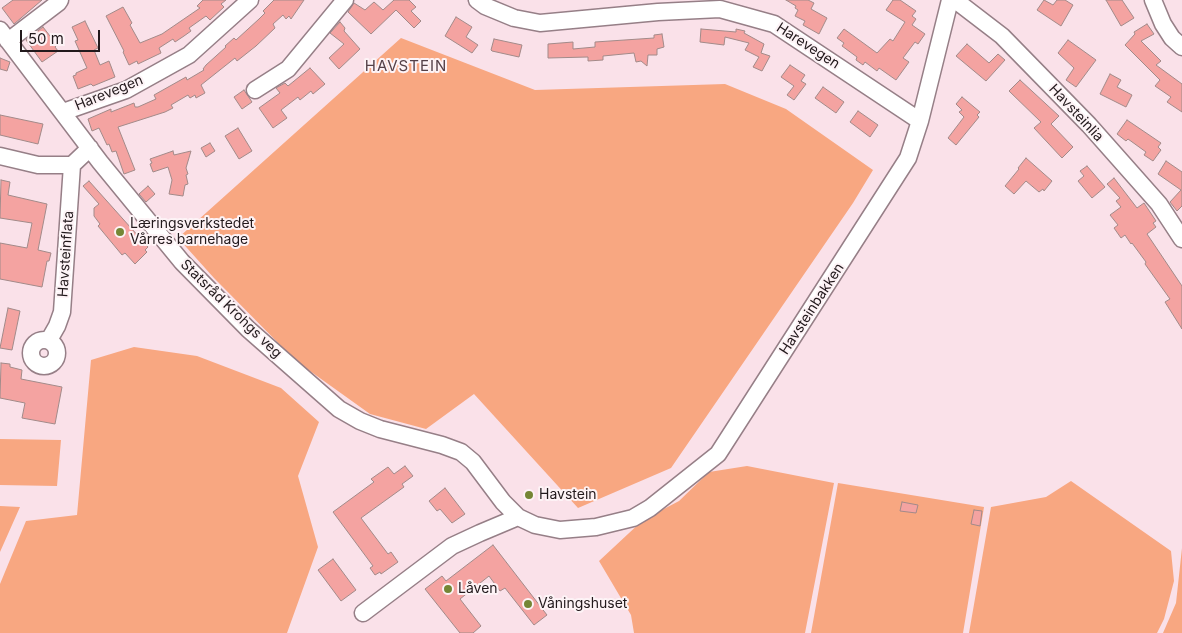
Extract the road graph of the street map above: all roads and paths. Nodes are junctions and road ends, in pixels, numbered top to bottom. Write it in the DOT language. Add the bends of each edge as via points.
graph roads {
  1 [pos="60,0"];
  2 [pos="250,0"];
  3 [pos="345,0"];
  4 [pos="477,0"];
  5 [pos="950,0"];
  6 [pos="955,0"];
  7 [pos="1153,0"];
  8 [pos="4,35"];
  9 [pos="1182,47"];
  10 [pos="255,90"];
  11 [pos="63,112"];
  12 [pos="920,121"];
  13 [pos="90,148"];
  14 [pos="0,156"];
  15 [pos="72,165"];
  16 [pos="1182,239"];
  17 [pos="49,340"];
  18 [pos="518,517"];
  19 [pos="570,530"];
  20 [pos="363,613"];
  1 -- 8 [label="street"];
  2 -- 11 [label="street, Harevegen" via="190,55 126,90"];
  3 -- 10 [label="street" via="288,69"];
  4 -- 12 [label="street, Harevegen" via="514,18 540,23 720,10 774,24"];
  5 -- 12 [label="street, Havsteinbakken"];
  6 -- 16 [label="street, Havsteinlia" via="1002,36 1088,125 1159,204"];
  7 -- 9 [label="street" via="1163,24"];
  8 -- 11 [label="street, Statsråd Krohgs veg"];
  11 -- 13 [label="street, Statsråd Krohgs veg"];
  12 -- 19 [label="street, Havsteinbakken" via="908,158 718,454 650,508 632,518"];
  13 -- 15 [label="street"];
  13 -- 18 [label="street, Statsråd Krohgs veg" via="182,262 248,330 339,409 380,429 461,452"];
  14 -- 15 [label="street" via="38,165"];
  15 -- 17 [label="street, Havsteinflata" via="62,312"];
  18 -- 19 [label="street, Statsråd Krohgs veg" via="535,525"];
  18 -- 20 [label="street" via="452,546"];
}
